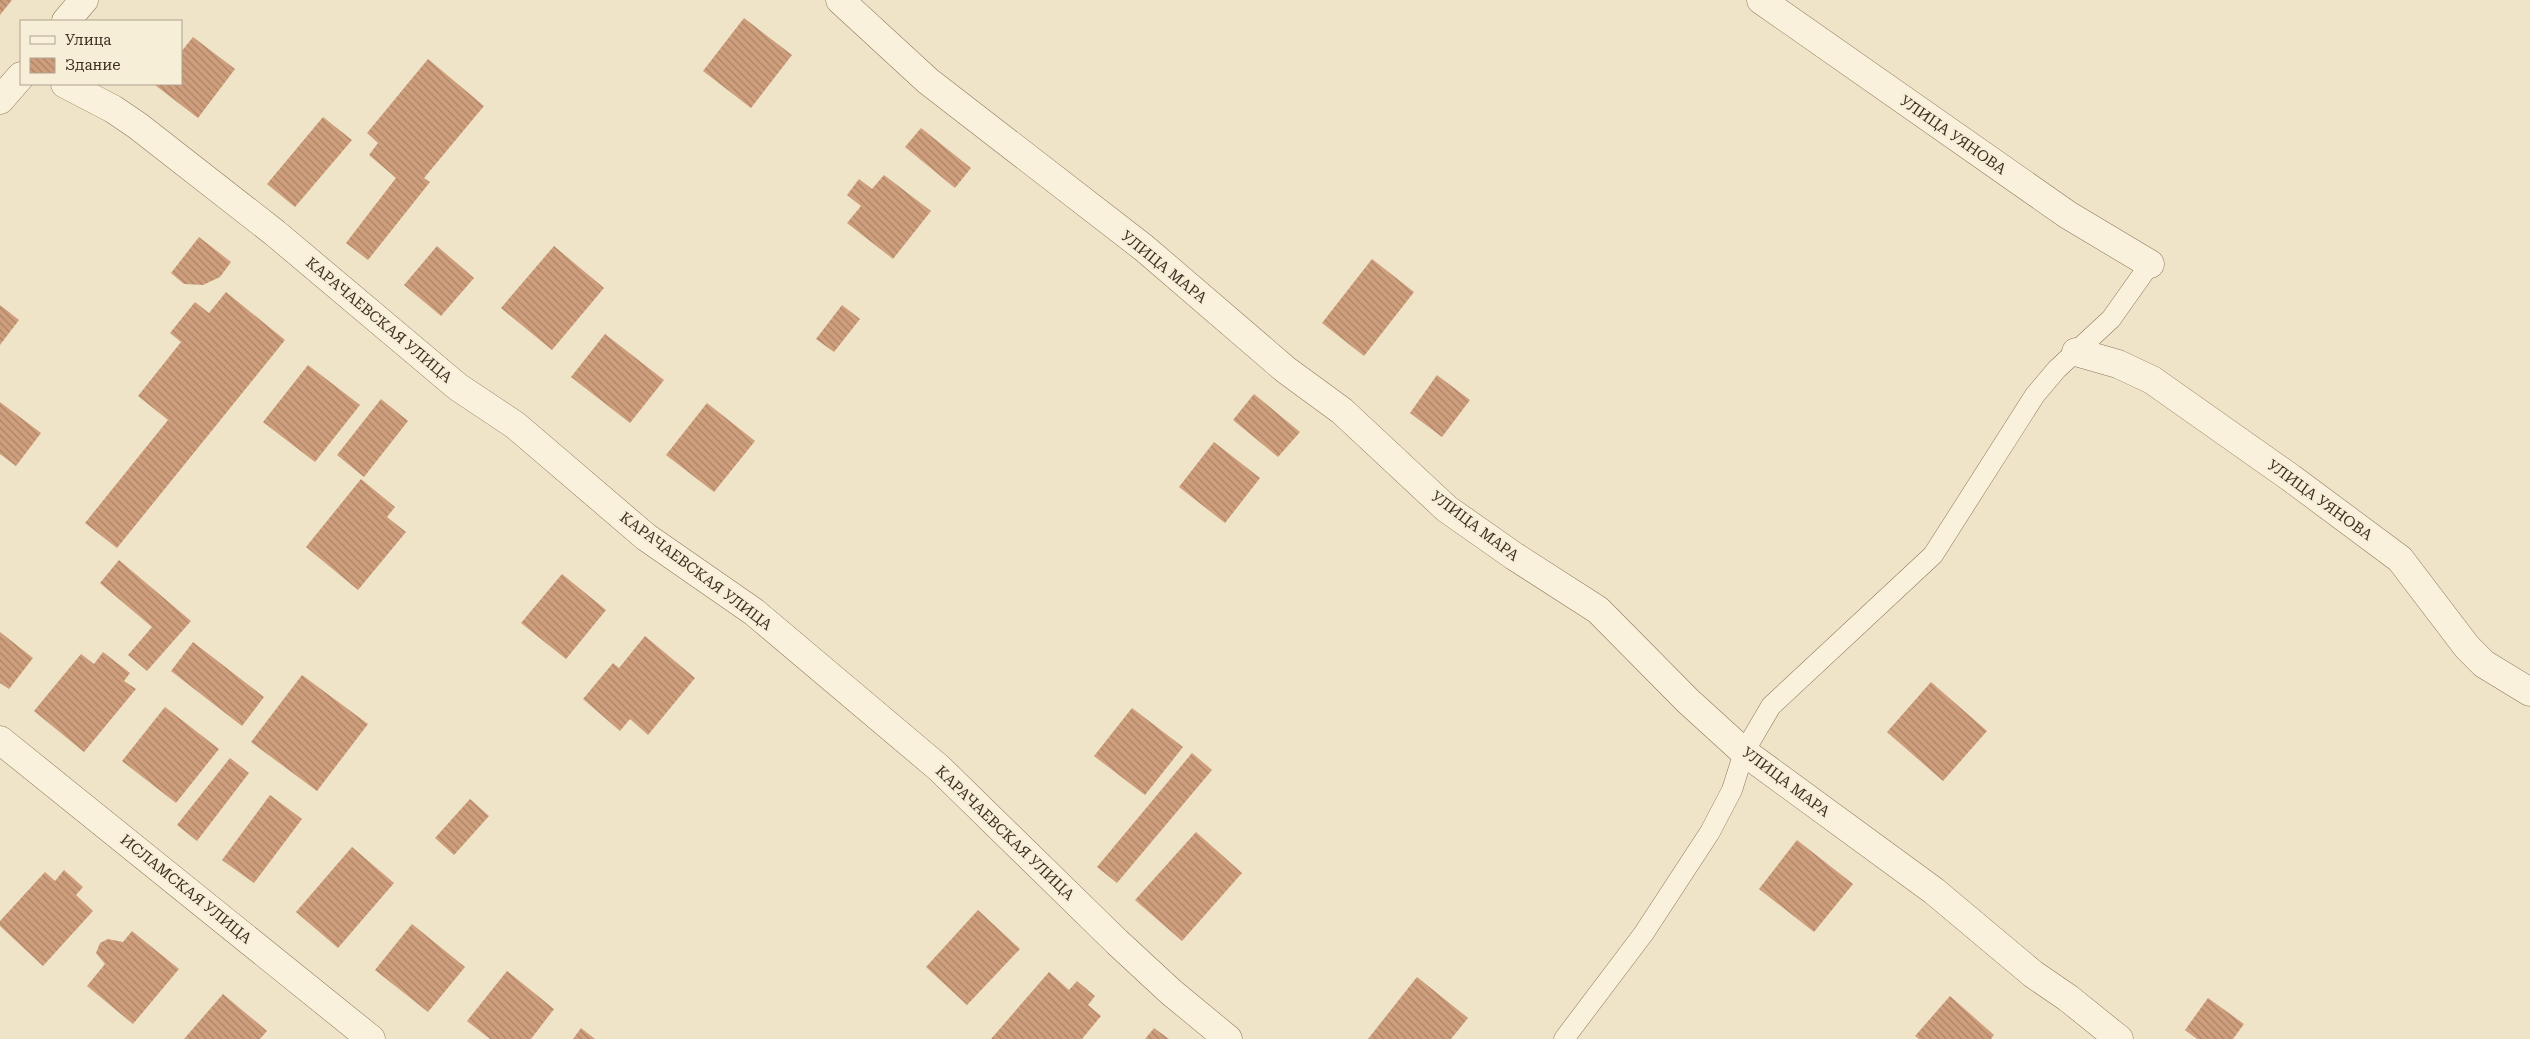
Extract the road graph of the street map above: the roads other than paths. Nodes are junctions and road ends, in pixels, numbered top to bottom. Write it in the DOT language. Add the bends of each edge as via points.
graph roads {
  1 [pos="84,0"];
  2 [pos="840,0"];
  3 [pos="1761,0"];
  4 [pos="67,20"];
  5 [pos="20,77"];
  6 [pos="67,85"];
  7 [pos="0,100"];
  8 [pos="2150,264"];
  9 [pos="2076,352"];
  10 [pos="2530,692"];
  11 [pos="0,740"];
  12 [pos="1744,752"];
  13 [pos="371,1039"];
  14 [pos="1228,1039"];
  15 [pos="1564,1039"];
  16 [pos="2119,1039"];
  1 -- 4 [label="street"];
  2 -- 12 [label="street, УЛИЦА МАРА" via="928,81 1144,248 1286,370 1342,411 1447,508 1598,610"];
  3 -- 8 [label="street, УЛИЦА УЯНОВА" via="2068,215"];
  5 -- 7 [label="street"];
  6 -- 14 [label="street, КАРАЧАЕВСКАЯ УЛИЦА" via="138,126 275,233 458,387 515,425 646,537 762,619 940,768 1117,942"];
  8 -- 9 [label="lane" via="2111,319"];
  9 -- 10 [label="street, УЛИЦА УЯНОВА" via="2118,364 2152,380 2400,559 2484,664"];
  9 -- 12 [label="lane" via="2035,395 1933,555 1771,706"];
  11 -- 13 [label="street, ИСЛАМСКАЯ УЛИЦА"];
  12 -- 15 [label="lane" via="1732,790 1710,832 1644,933"];
  12 -- 16 [label="street, УЛИЦА МАРА" via="1934,891 2033,974"];
}
